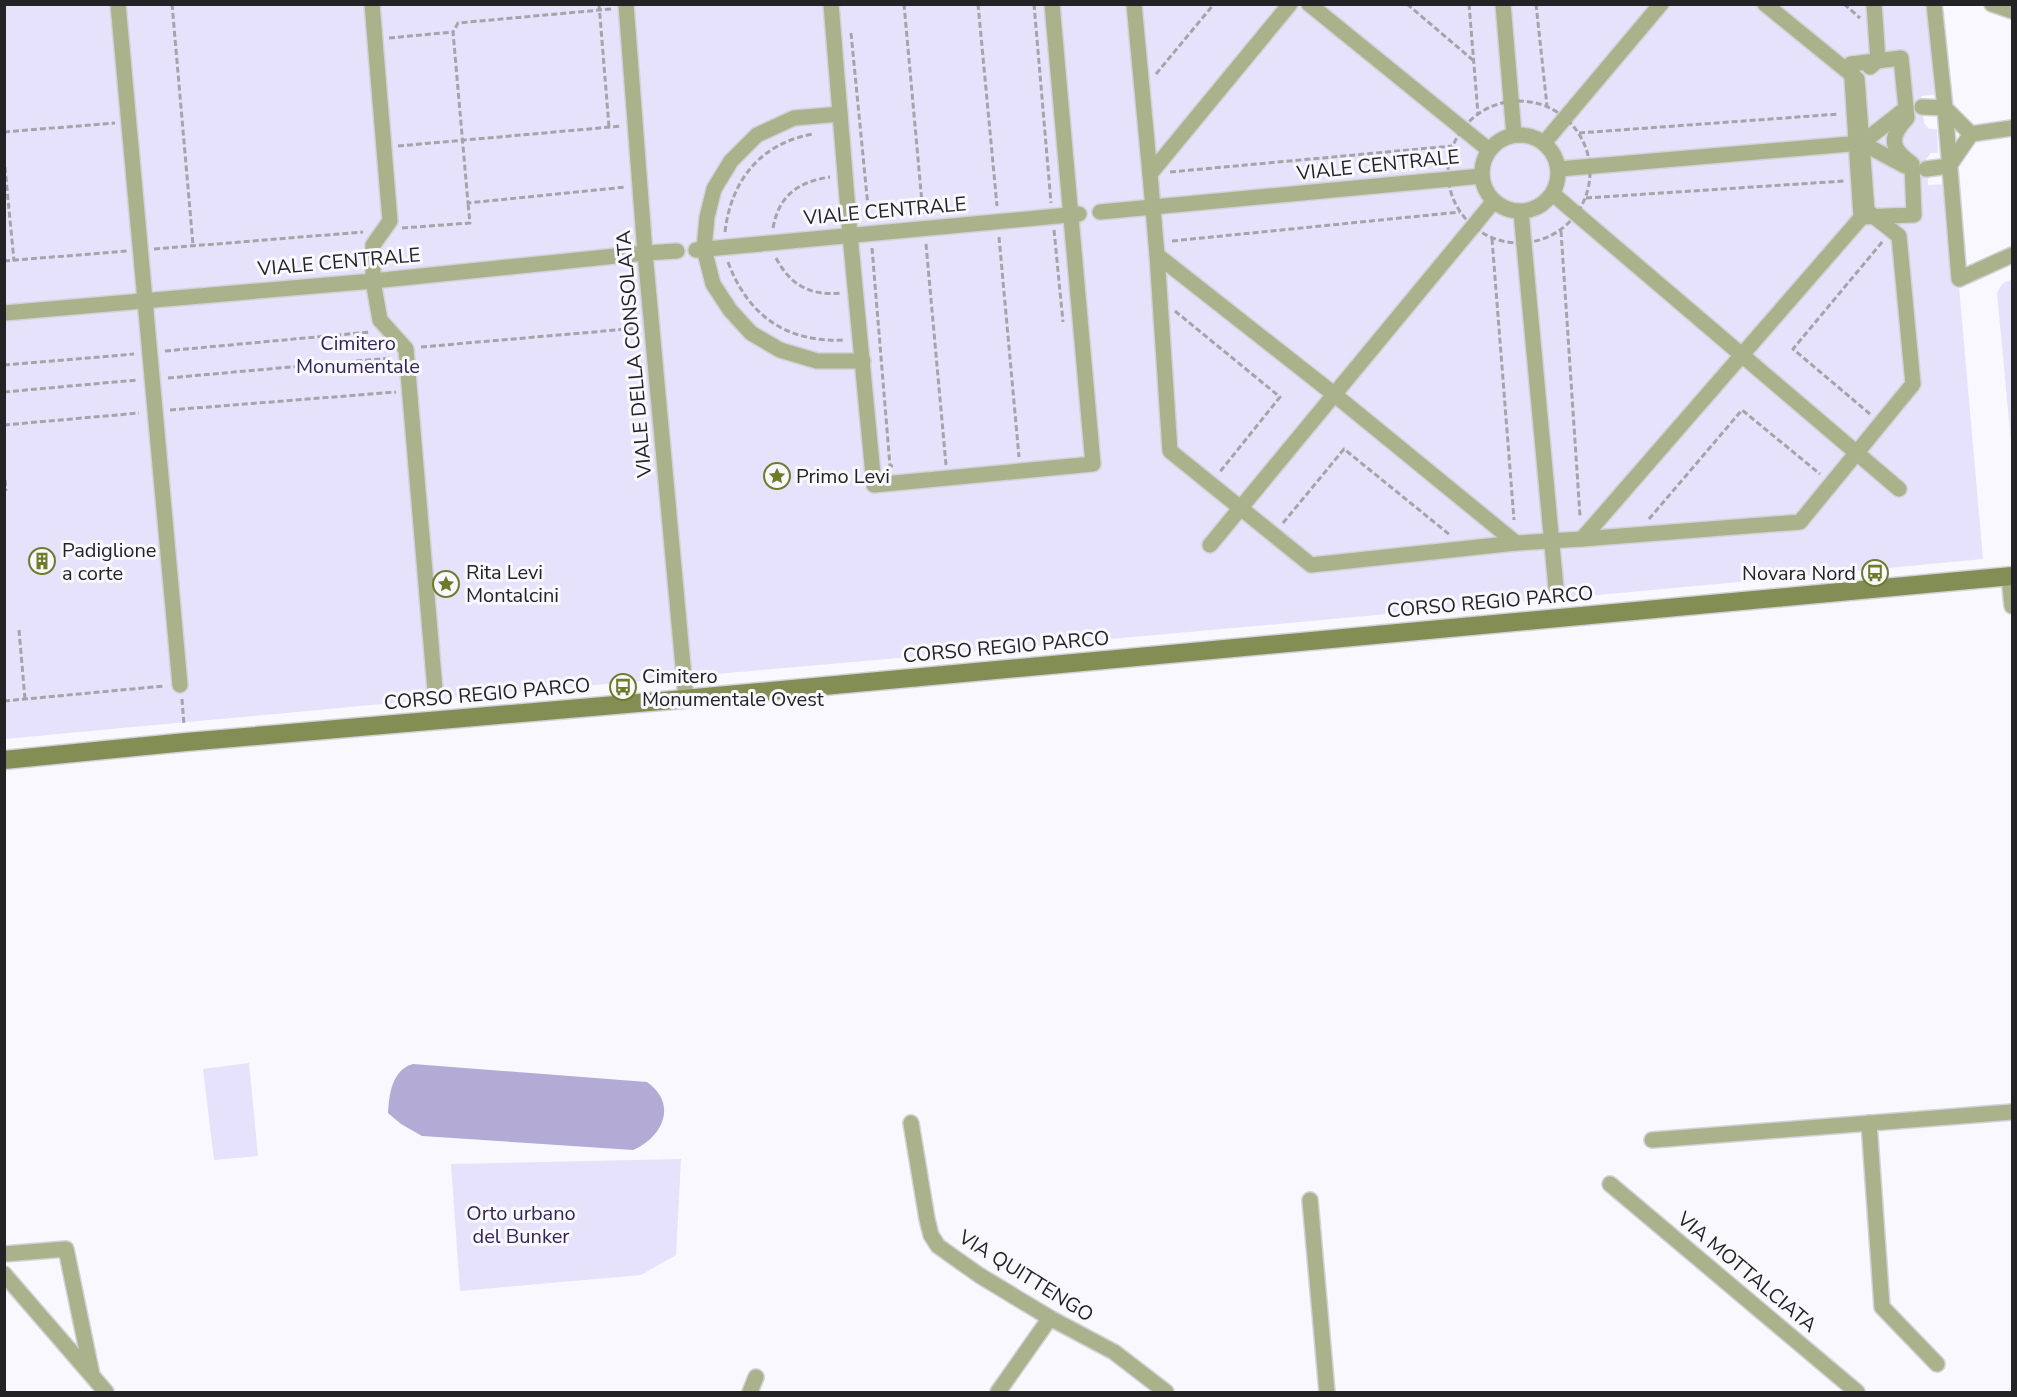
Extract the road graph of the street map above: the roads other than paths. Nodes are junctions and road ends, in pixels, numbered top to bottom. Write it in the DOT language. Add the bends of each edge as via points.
graph roads {
  1 [pos="118,4"];
  2 [pos="372,4"];
  3 [pos="831,4"];
  4 [pos="1052,4"];
  5 [pos="1134,4"];
  6 [pos="1290,4"];
  7 [pos="1309,4"];
  8 [pos="1503,4"];
  9 [pos="1660,4"];
  10 [pos="1765,4"];
  11 [pos="1874,4"];
  12 [pos="1934,4"];
  13 [pos="1992,4"];
  14 [pos="626,6"];
  15 [pos="2013,11"];
  16 [pos="1878,60"];
  17 [pos="1854,76"];
  18 [pos="1922,107"];
  19 [pos="1907,108"];
  20 [pos="1945,108"];
  21 [pos="840,114"];
  22 [pos="2013,128"];
  23 [pos="1971,134"];
  24 [pos="1514,135"];
  25 [pos="1544,143"];
  26 [pos="1859,143"];
  27 [pos="1489,150"];
  28 [pos="1949,166"];
  29 [pos="1559,169"];
  30 [pos="1920,170"];
  31 [pos="1150,174"];
  32 [pos="1482,176"];
  33 [pos="1553,194"];
  34 [pos="1494,201"];
  35 [pos="1152,209"];
  36 [pos="1100,212"];
  37 [pos="1521,212"];
  38 [pos="1074,214"];
  39 [pos="1868,215"];
  40 [pos="849,235"];
  41 [pos="700,249"];
  42 [pos="1156,249"];
  43 [pos="677,251"];
  44 [pos="645,253"];
  45 [pos="2013,255"];
  46 [pos="373,281"];
  47 [pos="145,301"];
  48 [pos="4,313"];
  49 [pos="1742,355"];
  50 [pos="863,361"];
  51 [pos="1335,395"];
  52 [pos="1856,453"];
  53 [pos="1899,489"];
  54 [pos="1241,508"];
  55 [pos="1582,539"];
  56 [pos="1551,540"];
  57 [pos="1516,543"];
  58 [pos="1210,545"];
  59 [pos="2011,577"];
  60 [pos="1556,588"];
  61 [pos="2013,606"];
  62 [pos="180,685"];
  63 [pos="435,690"];
  64 [pos="686,699"];
  65 [pos="4,760"];
  66 [pos="2013,1112"];
  67 [pos="912,1123"];
  68 [pos="1869,1123"];
  69 [pos="1652,1140"];
  70 [pos="1610,1184"];
  71 [pos="1310,1200"];
  72 [pos="4,1254"];
  73 [pos="4,1274"];
  74 [pos="1050,1318"];
  75 [pos="1937,1364"];
  76 [pos="92,1375"];
  77 [pos="756,1377"];
  78 [pos="1849,1390"];
  79 [pos="106,1392"];
  80 [pos="750,1392"];
  81 [pos="998,1392"];
  82 [pos="1166,1392"];
  83 [pos="1327,1392"];
  1 -- 47 [label="street"];
  2 -- 46 [label="street" via="390,221 373,245"];
  3 -- 21 [label="street"];
  4 -- 38 [label="street"];
  5 -- 31 [label="street"];
  6 -- 31 [label="street"];
  7 -- 27 [label="street"];
  8 -- 24 [label="street"];
  9 -- 25 [label="street"];
  10 -- 17 [label="street"];
  11 -- 16 [label="street"];
  12 -- 20 [label="street"];
  13 -- 15 [label="street"];
  14 -- 44 [label="street, VIALE DELLA CONSOLATA"];
  16 -- 17 [label="street"];
  16 -- 19 [label="street" via="1901,58"];
  17 -- 26 [label="street"];
  17 -- 26 [label="street"];
  18 -- 20 [label="street"];
  19 -- 26 [label="street"];
  19 -- 30 [label="street" via="1907,118 1894,141 1897,152"];
  20 -- 23 [label="street"];
  20 -- 28 [label="street"];
  21 -- 40 [label="street"];
  21 -- 41 [label="street" via="794,118 757,135 731,161 714,189"];
  22 -- 23 [label="street"];
  23 -- 28 [label="street"];
  24 -- 25 [label="street" via="1527,135"];
  24 -- 27 [label="street" via="1503,138"];
  25 -- 29 [label="street"];
  26 -- 29 [label="street"];
  26 -- 30 [label="street"];
  26 -- 39 [label="street"];
  26 -- 39 [label="street" via="1859,180"];
  27 -- 32 [label="street"];
  28 -- 30 [label="street"];
  28 -- 45 [label="street" via="1959,279"];
  29 -- 33 [label="street"];
  30 -- 39 [label="street" via="1912,187 1914,215"];
  31 -- 35 [label="street"];
  32 -- 34 [label="street"];
  32 -- 35 [label="street, VIALE CENTRALE"];
  33 -- 37 [label="street" via="1539,206"];
  33 -- 49 [label="street"];
  34 -- 37 [label="street"];
  34 -- 51 [label="street"];
  35 -- 36 [label="street, VIALE CENTRALE"];
  35 -- 42 [label="street"];
  37 -- 56 [label="street"];
  38 -- 40 [label="street, VIALE CENTRALE"];
  38 -- 50 [label="street" via="1093,464 874,485"];
  39 -- 49 [label="street"];
  39 -- 52 [label="street" via="1899,236 1913,384"];
  40 -- 41 [label="street, VIALE CENTRALE"];
  40 -- 50 [label="street"];
  41 -- 50 [label="street" via="712,284 751,333 780,350 818,361"];
  42 -- 51 [label="street"];
  42 -- 54 [label="street" via="1170,451"];
  43 -- 44 [label="street, VIALE CENTRALE"];
  44 -- 46 [label="street, VIALE CENTRALE"];
  44 -- 64 [label="street, VIALE DELLA CONSOLATA"];
  46 -- 47 [label="street, VIALE CENTRALE"];
  46 -- 63 [label="street" via="380,320 407,353"];
  47 -- 48 [label="street, VIALE CENTRALE"];
  47 -- 62 [label="street"];
  49 -- 52 [label="street"];
  49 -- 55 [label="street"];
  51 -- 54 [label="street"];
  51 -- 57 [label="street"];
  52 -- 53 [label="street"];
  52 -- 55 [label="street" via="1800,522"];
  54 -- 57 [label="street" via="1311,564"];
  54 -- 58 [label="street"];
  55 -- 56 [label="street"];
  56 -- 57 [label="street"];
  56 -- 60 [label="street"];
  59 -- 61 [label="street"];
  59 -- 64 [label="street, CORSO REGIO PARCO"];
  64 -- 65 [label="street, CORSO REGIO PARCO"];
  66 -- 68 [label="street"];
  67 -- 74 [label="street, VIA QUITTENGO" via="927,1219 938,1246"];
  68 -- 69 [label="street"];
  68 -- 75 [label="street" via="1882,1307"];
  70 -- 78 [label="street, VIA MOTTALCIATA"];
  71 -- 83 [label="street"];
  72 -- 76 [label="street" via="66,1249"];
  73 -- 76 [label="street"];
  74 -- 81 [label="street"];
  74 -- 82 [label="street, VIA QUITTENGO" via="1114,1352"];
  76 -- 79 [label="street"];
  77 -- 80 [label="street"];
}
